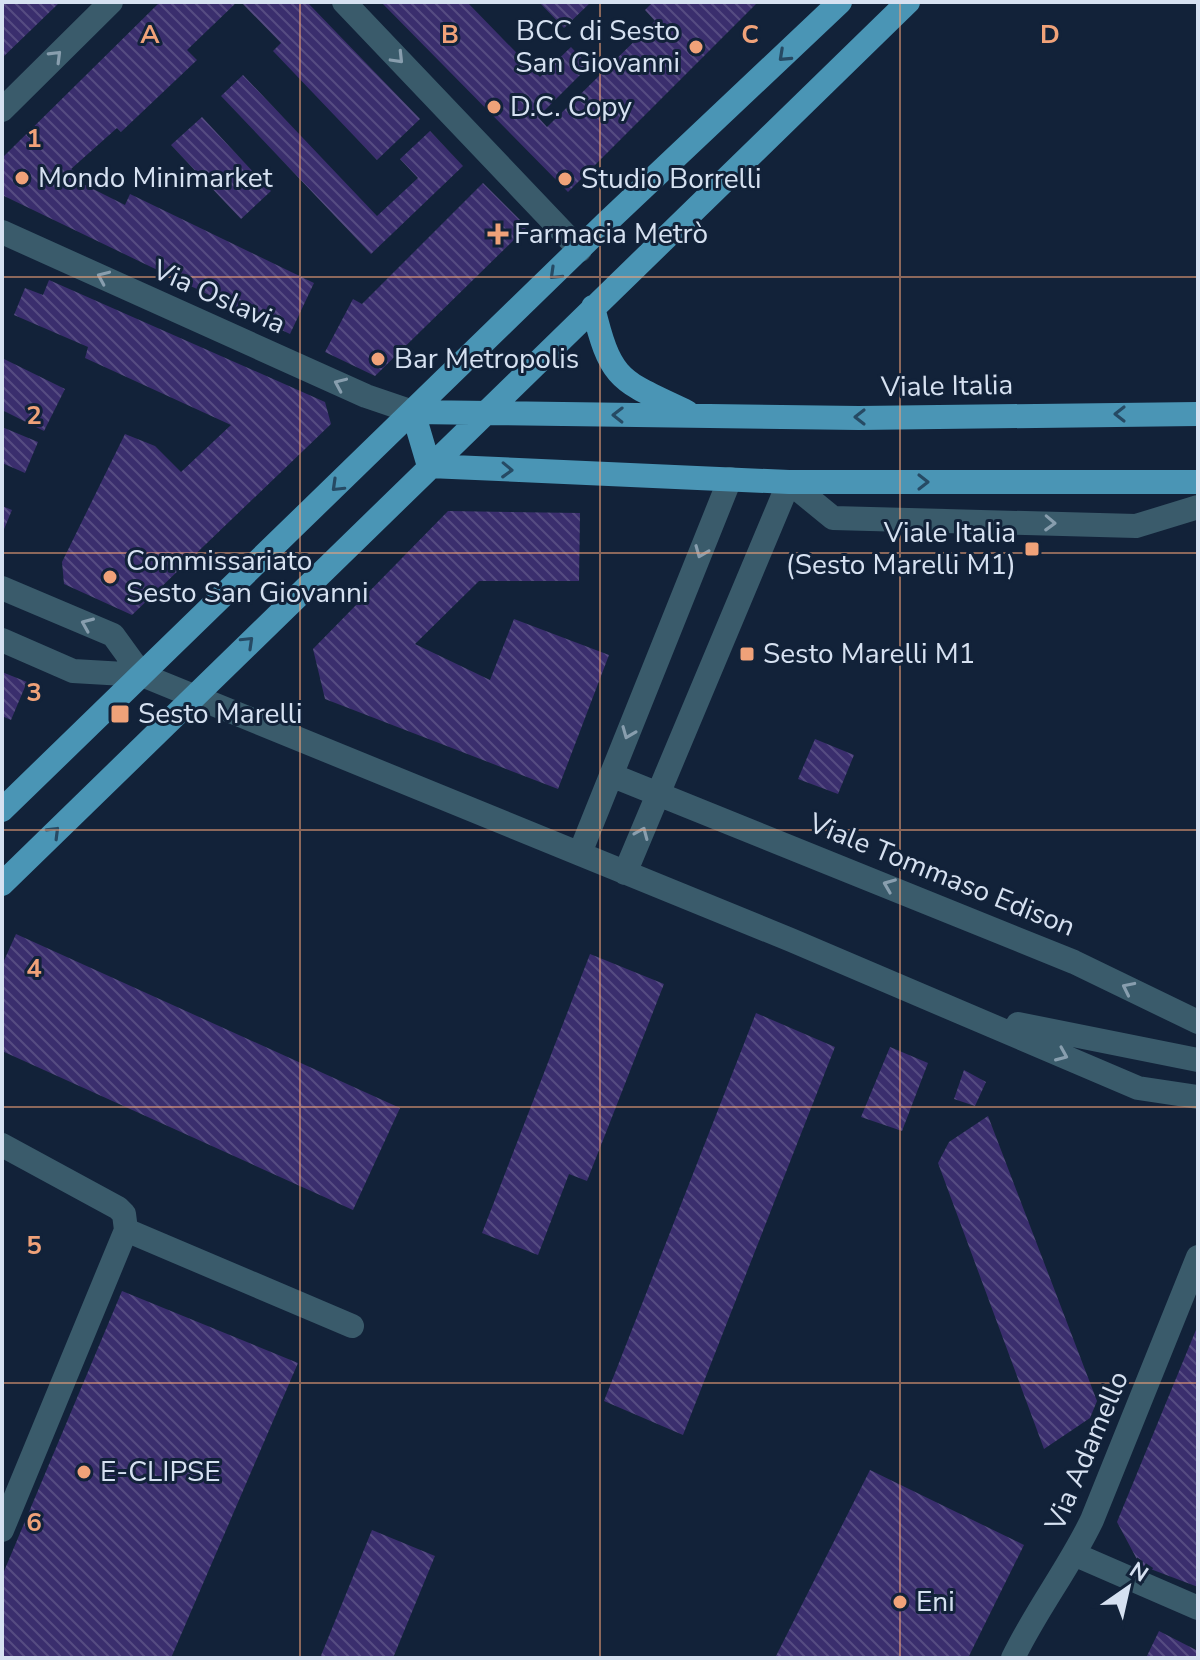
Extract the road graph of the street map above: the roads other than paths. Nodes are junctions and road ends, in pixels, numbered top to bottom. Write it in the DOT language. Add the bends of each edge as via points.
graph roads {
  1 [pos="111,2"];
  2 [pos="344,2"];
  3 [pos="840,2"];
  4 [pos="908,2"];
  5 [pos="2,110"];
  6 [pos="2,232"];
  7 [pos="580,250"];
  8 [pos="593,307"];
  9 [pos="413,412"];
  10 [pos="483,413"];
  11 [pos="1198,414"];
  12 [pos="696,417"];
  13 [pos="429,466"];
  14 [pos="730,479"];
  15 [pos="789,482"];
  16 [pos="1198,482"];
  17 [pos="1198,507"];
  18 [pos="2,588"];
  19 [pos="2,640"];
  20 [pos="142,675"];
  21 [pos="192,696"];
  22 [pos="611,775"];
  23 [pos="659,794"];
  24 [pos="2,810"];
  25 [pos="580,853"];
  26 [pos="625,873"];
  27 [pos="2,884"];
  28 [pos="965,1013"];
  29 [pos="1198,1022"];
  30 [pos="1198,1060"];
  31 [pos="1198,1097"];
  32 [pos="2,1145"];
  33 [pos="126,1230"];
  34 [pos="1198,1257"];
  35 [pos="352,1326"];
  36 [pos="2,1530"];
  37 [pos="1076,1555"];
  38 [pos="1198,1608"];
  39 [pos="1013,1658"];
  5 -- 1 [label="street, one-way"];
  2 -- 7 [label="street, one-way"];
  3 -- 7 [label="main road, one-way"];
  4 -- 8 [label="main road"];
  9 -- 6 [label="street, Via Oslavia, one-way" via="366,396"];
  7 -- 9 [label="main road, one-way"];
  8 -- 10 [label="main road"];
  8 -- 12 [label="main road, Viale Italia" via="605,355 627,384"];
  9 -- 10 [label="main road, Viale Italia"];
  9 -- 13 [label="main road"];
  9 -- 20 [label="main road, one-way"];
  12 -- 10 [label="main road, Viale Italia, one-way"];
  10 -- 13 [label="main road"];
  11 -- 12 [label="main road, Viale Italia, one-way"];
  13 -- 14 [label="main road, one-way"];
  21 -- 13 [label="main road, one-way"];
  14 -- 15 [label="main road"];
  14 -- 22 [label="street, one-way"];
  15 -- 16 [label="main road, one-way"];
  15 -- 17 [label="street, one-way" via="833,518 1136,526"];
  15 -- 23 [label="street"];
  20 -- 18 [label="street, one-way" via="113,635"];
  19 -- 20 [label="street" via="73,671"];
  20 -- 21 [label="street"];
  20 -- 24 [label="main road"];
  21 -- 25 [label="street"];
  27 -- 21 [label="main road, one-way"];
  22 -- 23 [label="street, Viale Tommaso Edison"];
  22 -- 25 [label="street"];
  26 -- 23 [label="street, one-way"];
  29 -- 23 [label="street, Viale Tommaso Edison, one-way" via="1074,962"];
  25 -- 26 [label="street"];
  26 -- 28 [label="street"];
  28 -- 30 [label="street"];
  28 -- 31 [label="street, one-way" via="1138,1088"];
  32 -- 33 [label="street" via="118,1208"];
  33 -- 35 [label="street"];
  33 -- 36 [label="street"];
  34 -- 37 [label="street, Via Adamello"];
  37 -- 38 [label="street"];
  37 -- 39 [label="street, Via Adamello"];
}
